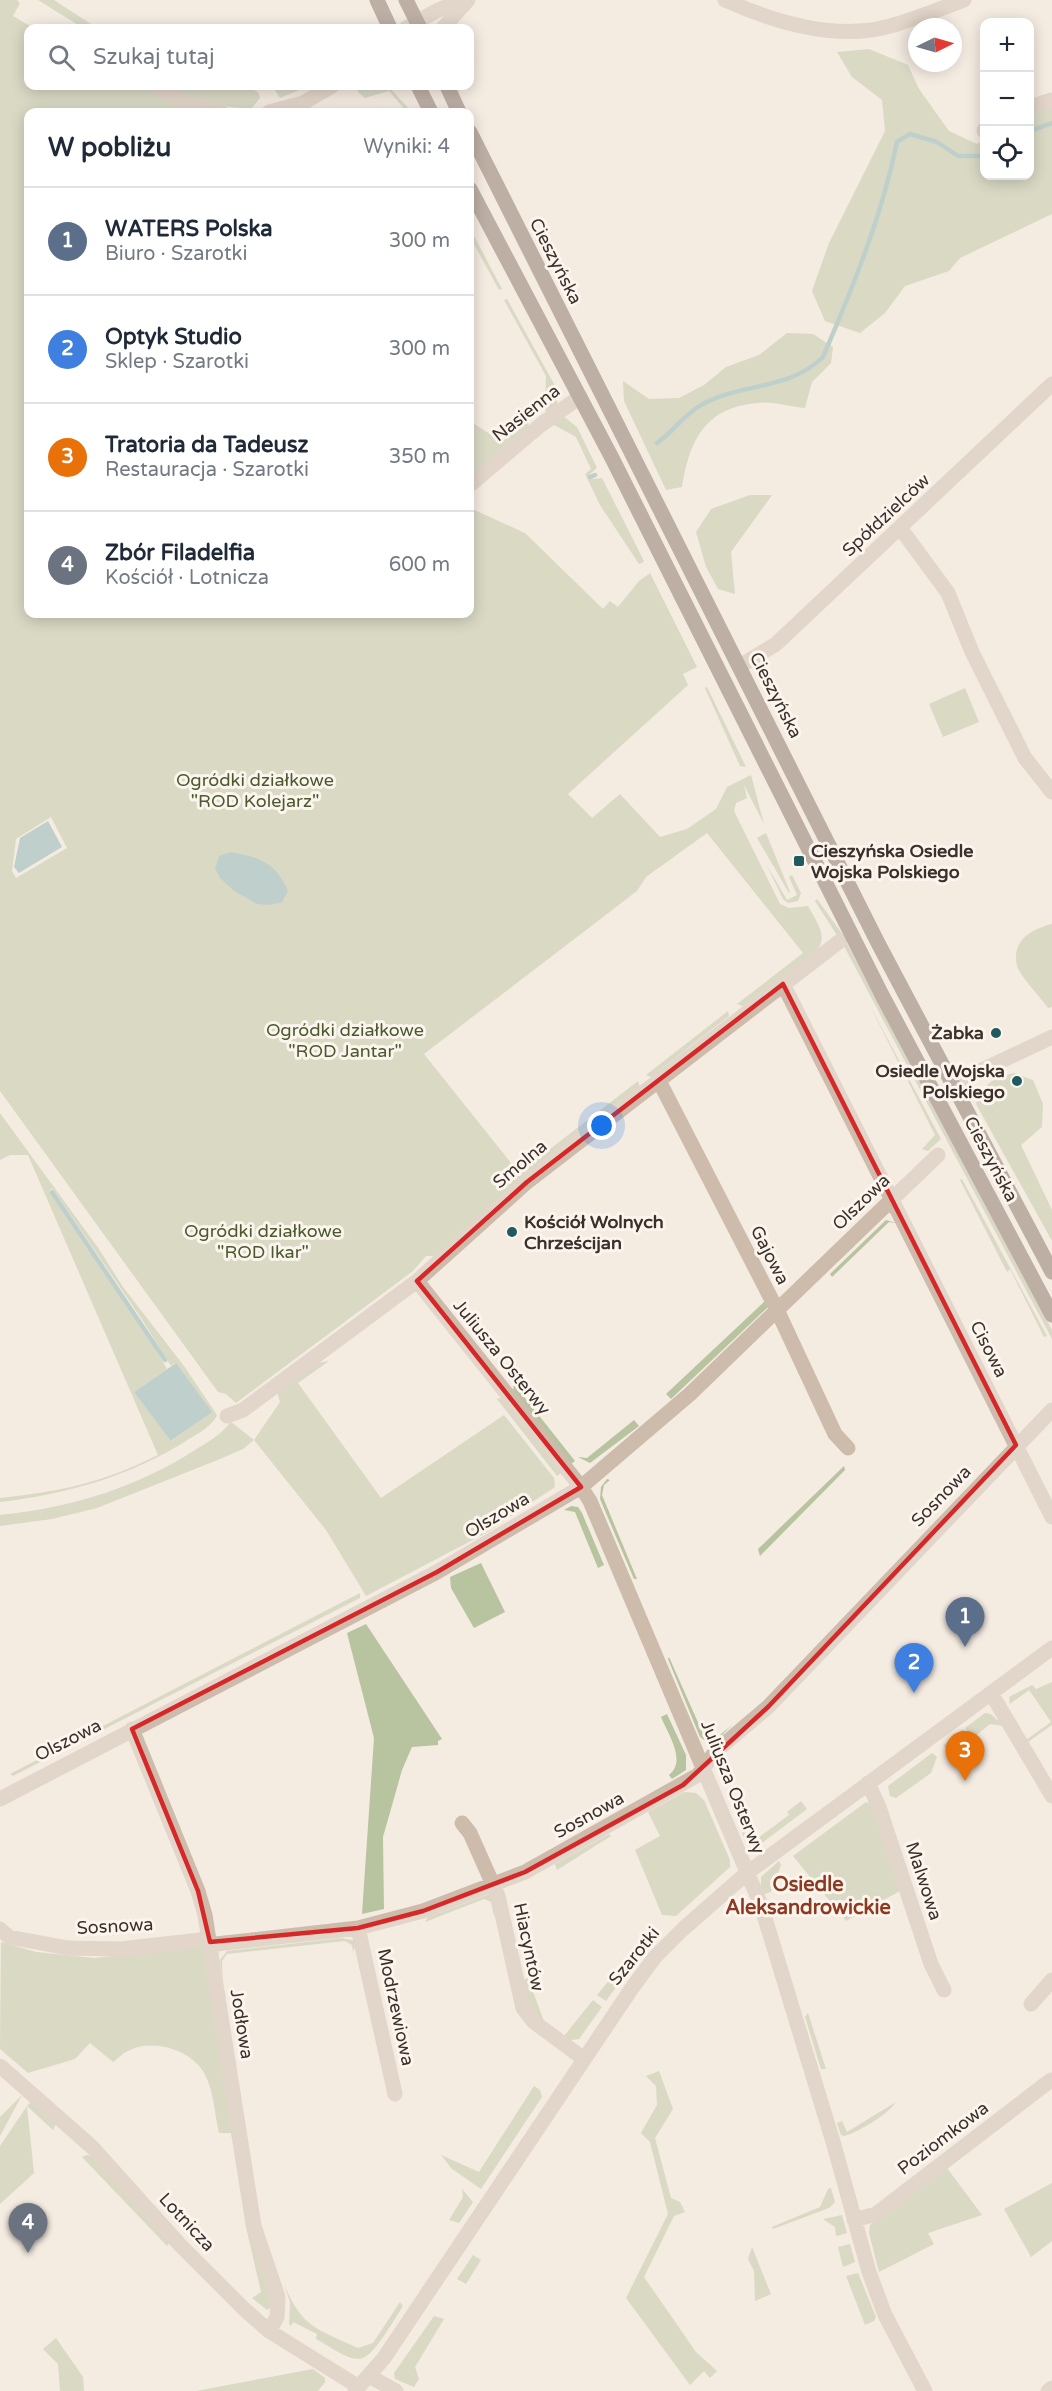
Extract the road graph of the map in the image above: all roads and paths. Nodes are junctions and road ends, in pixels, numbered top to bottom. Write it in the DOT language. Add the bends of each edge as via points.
graph roads {
  1 [pos="377,0"];
  2 [pos="406,0"];
  3 [pos="466,0"];
  4 [pos="725,0"];
  5 [pos="964,0"];
  6 [pos="388,24"];
  7 [pos="413,24"];
  8 [pos="417,24"];
  9 [pos="446,24"];
  10 [pos="163,90"];
  11 [pos="325,90"];
  12 [pos="420,90"];
  13 [pos="449,90"];
  14 [pos="1052,100"];
  15 [pos="1034,105"];
  16 [pos="206,108"];
  17 [pos="283,108"];
  18 [pos="429,108"];
  19 [pos="457,108"];
  20 [pos="474,140"];
  21 [pos="474,197"];
  22 [pos="1052,384"];
  23 [pos="580,396"];
  24 [pos="474,482"];
  25 [pos="901,529"];
  26 [pos="740,666"];
  27 [pos="1052,792"];
  28 [pos="840,941"];
  29 [pos="783,984"];
  30 [pos="1052,1037"];
  31 [pos="658,1079"];
  32 [pos="952,1084"];
  33 [pos="938,1155"];
  34 [pos="891,1199"];
  35 [pos="1052,1272"];
  36 [pos="417,1281"];
  37 [pos="778,1312"];
  38 [pos="1052,1315"];
  39 [pos="1052,1410"];
  40 [pos="227,1416"];
  41 [pos="1016,1445"];
  42 [pos="848,1448"];
  43 [pos="581,1487"];
  44 [pos="1052,1517"];
  45 [pos="1052,1648"];
  46 [pos="991,1693"];
  47 [pos="132,1730"];
  48 [pos="704,1769"];
  49 [pos="868,1783"];
  50 [pos="1052,1796"];
  51 [pos="0,1799"];
  52 [pos="462,1823"];
  53 [pos="747,1873"];
  54 [pos="495,1885"];
  55 [pos="358,1928"];
  56 [pos="0,1929"];
  57 [pos="210,1942"];
  58 [pos="1052,1980"];
  59 [pos="944,1990"];
  60 [pos="1031,2004"];
  61 [pos="584,2059"];
  62 [pos="0,2066"];
  63 [pos="1051,2080"];
  64 [pos="395,2094"];
  65 [pos="854,2220"];
  66 [pos="269,2331"];
  67 [pos="361,2385"];
  68 [pos="1052,2388"];
  69 [pos="396,2391"];
  70 [pos="925,2391"];
  71 [pos="1048,2391"];
  1 -- 6 [label="main road"];
  2 -- 7 [label="main road"];
  3 -- 8 [label="street" via="438,10"];
  3 -- 9 [label="street"];
  4 -- 5 [label="street" via="804,27 847,31 889,27"];
  10 -- 16 [label="street" via="183,102"];
  11 -- 17 [label="street"];
  12 -- 18 [label="main road"];
  13 -- 19 [label="main road"];
  14 -- 15 [label="street"];
  20 -- 26 [label="main road, Cieszyńska"];
  21 -- 23 [label="main road, Cieszyńska"];
  22 -- 25 [label="street, Spółdzielców"];
  23 -- 24 [label="street, Nasienna"];
  23 -- 38 [label="main road, Cieszyńska" via="877,985"];
  25 -- 26 [label="street, Spółdzielców" via="776,644"];
  25 -- 27 [label="street" via="948,593 972,652 1025,758"];
  26 -- 32 [label="main road, Cieszyńska"];
  28 -- 29 [label="street, Smolna"];
  29 -- 31 [label="street, Smolna"];
  29 -- 34 [label="street"];
  30 -- 32 [label="street"];
  31 -- 36 [label="street, Smolna" via="527,1182"];
  31 -- 37 [label="street, Gajowa"];
  32 -- 35 [label="main road, Cieszyńska"];
  33 -- 34 [label="street, Olszowa"];
  34 -- 37 [label="street, Olszowa"];
  34 -- 41 [label="street, Cisowa"];
  36 -- 40 [label="street, Smolna" via="243,1410"];
  36 -- 43 [label="street, Juliusza Osterwy"];
  37 -- 42 [label="street, Gajowa" via="836,1434"];
  37 -- 43 [label="street, Olszowa" via="682,1402"];
  39 -- 41 [label="street, Sosnowa"];
  41 -- 44 [label="street, Cisowa"];
  41 -- 48 [label="street, Sosnowa" via="768,1707 716,1751"];
  43 -- 47 [label="street, Olszowa" via="437,1572"];
  43 -- 48 [label="street, Juliusza Osterwy"];
  45 -- 46 [label="street, Szarotki"];
  46 -- 49 [label="street, Szarotki"];
  46 -- 50 [label="street"];
  47 -- 51 [label="street, Olszowa"];
  47 -- 57 [label="street, Jodłowa" via="198,1891"];
  48 -- 53 [label="street, Juliusza Osterwy"];
  48 -- 54 [label="street, Sosnowa" via="684,1785 553,1858"];
  49 -- 53 [label="street, Szarotki"];
  49 -- 59 [label="street, Malwowa" via="931,1965"];
  52 -- 54 [label="street, Hiacyntów"];
  53 -- 61 [label="street, Szarotki" via="655,1958"];
  53 -- 65 [label="street, Juliusza Osterwy" via="761,1905"];
  54 -- 55 [label="street, Sosnowa" via="423,1911"];
  54 -- 61 [label="street, Hiacyntów" via="523,2008 534,2022"];
  55 -- 57 [label="street, Sosnowa"];
  55 -- 64 [label="street, Modrzewiowa"];
  56 -- 57 [label="street, Sosnowa" via="9,1938 68,1948 121,1949"];
  57 -- 66 [label="street, Jodłowa" via="254,2226 278,2297 277,2317"];
  58 -- 60 [label="street"];
  61 -- 67 [label="street, Szarotki" via="432,2288"];
  62 -- 66 [label="street, Lotnicza" via="92,2147 189,2254"];
  63 -- 65 [label="street, Poziomkowa" via="876,2214"];
  65 -- 70 [label="street, Juliusza Osterwy" via="885,2315"];
  66 -- 67 [label="street, Lotnicza"];
  67 -- 69 [label="street, Lotnicza"];
  68 -- 71 [label="street"];
}
